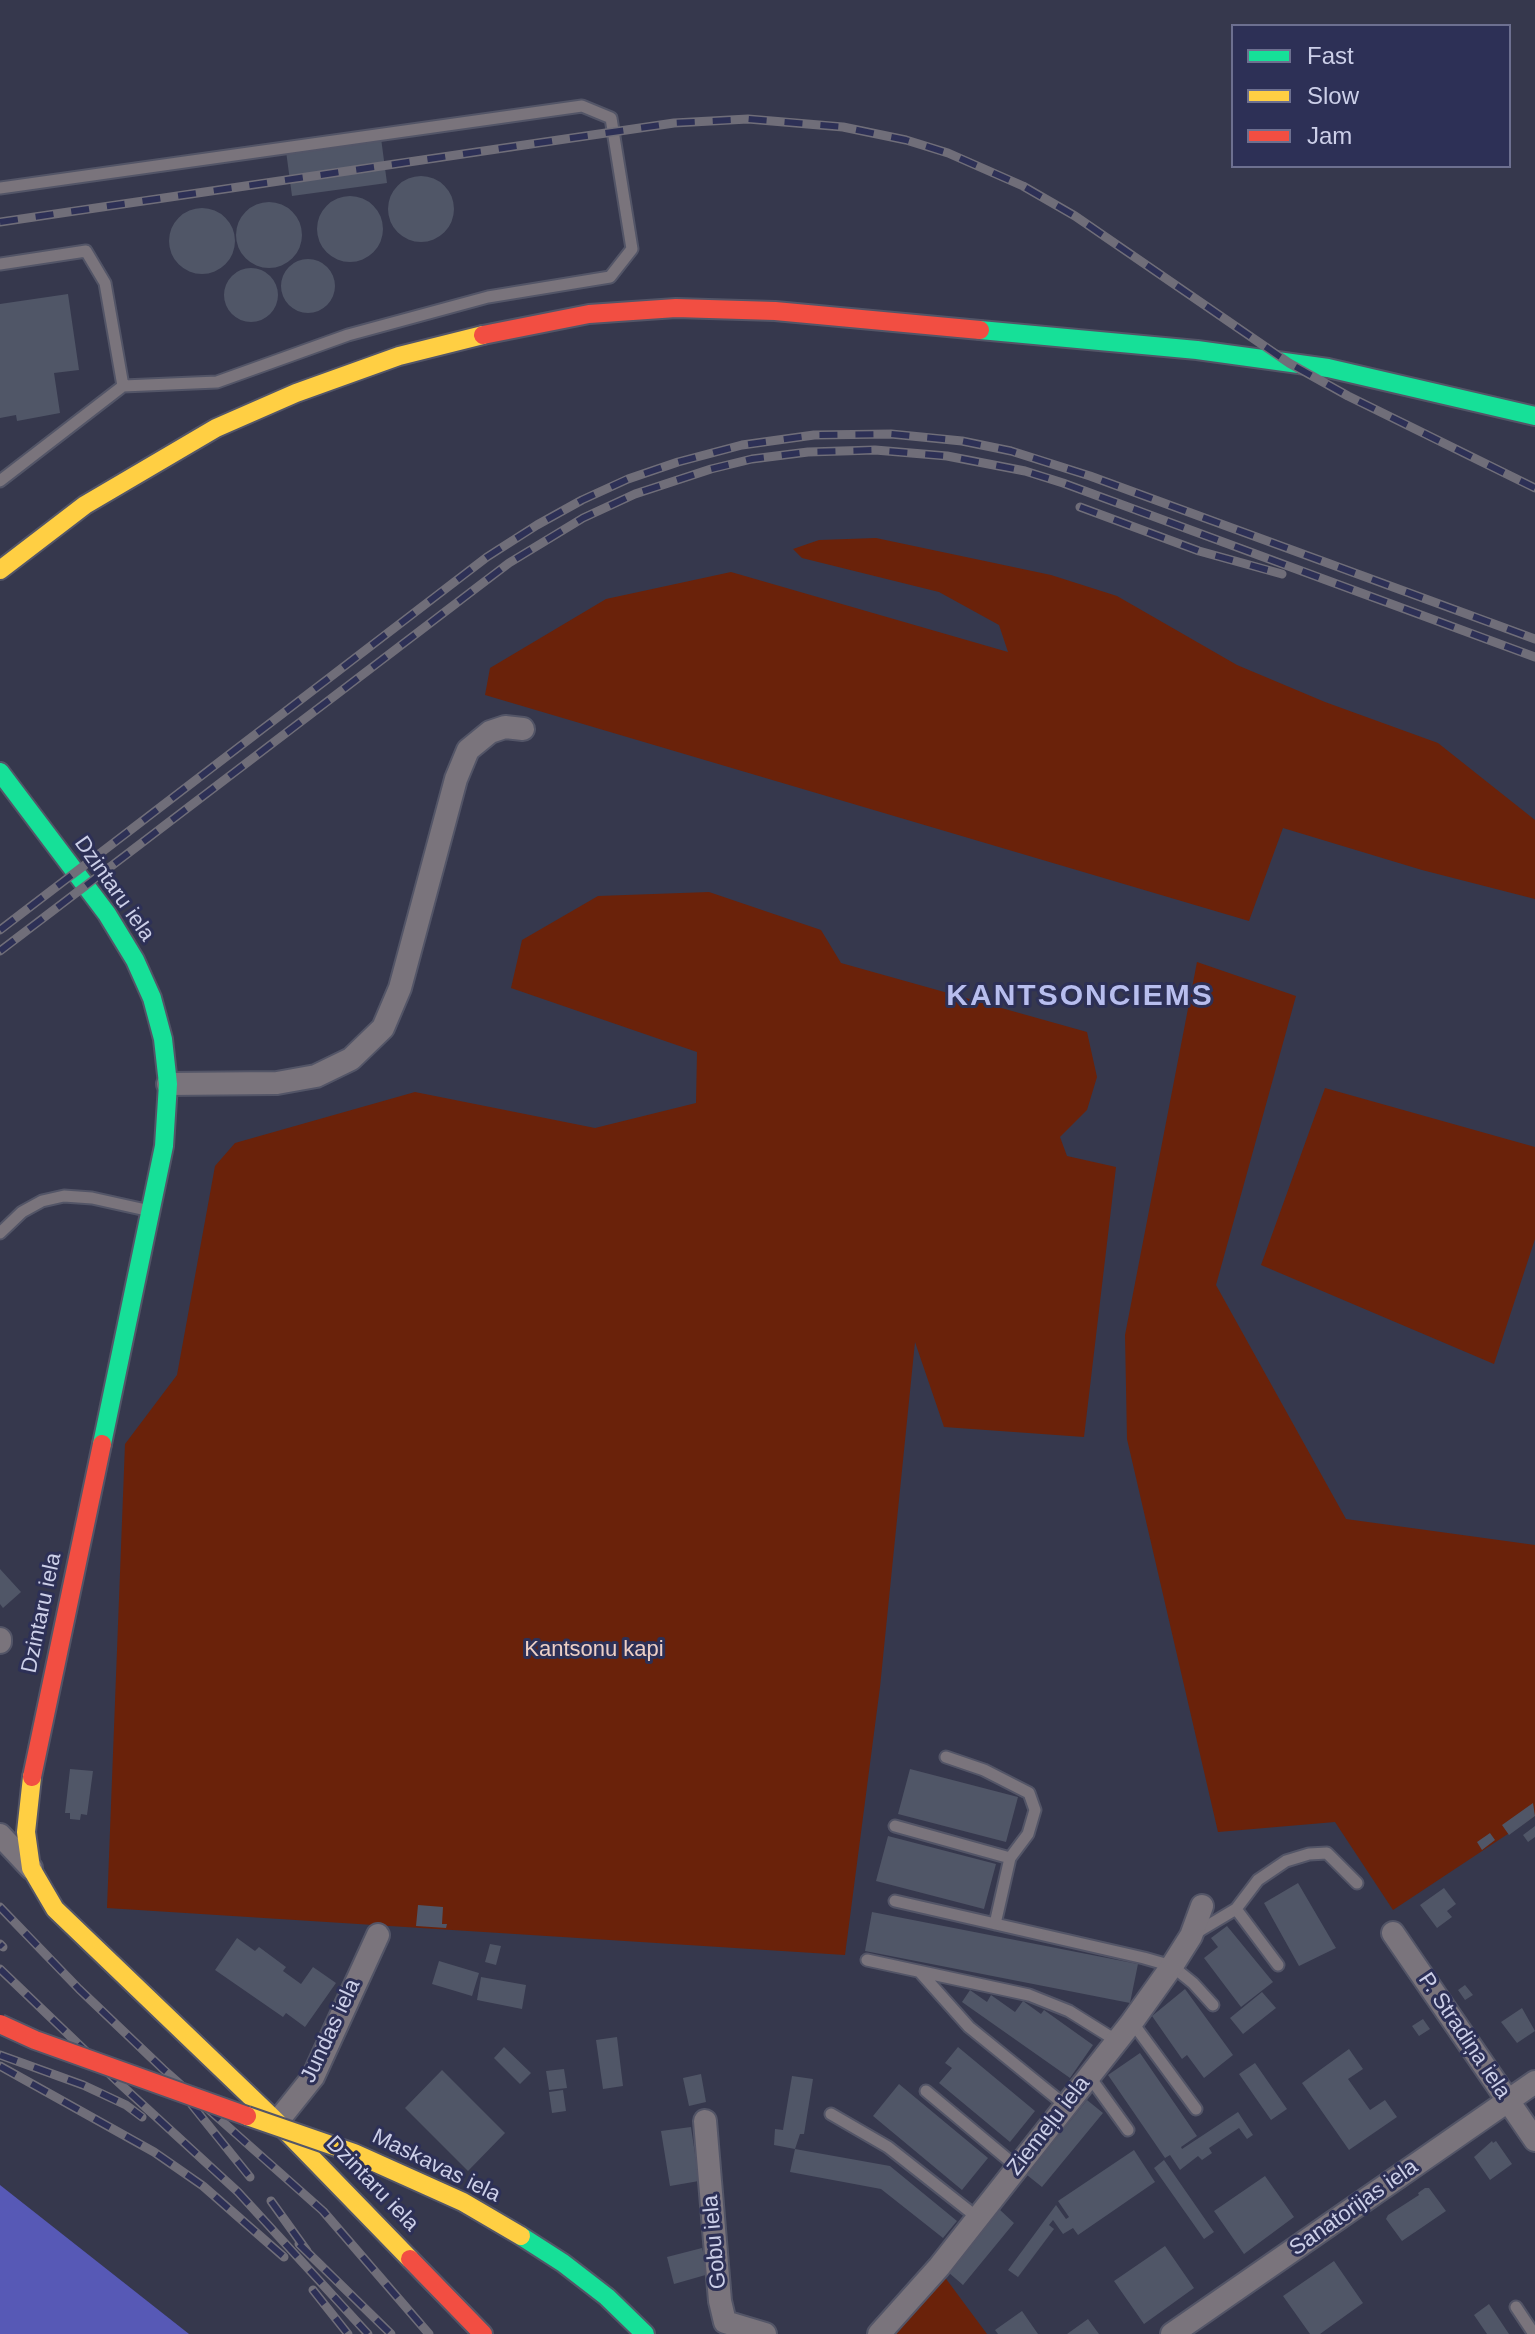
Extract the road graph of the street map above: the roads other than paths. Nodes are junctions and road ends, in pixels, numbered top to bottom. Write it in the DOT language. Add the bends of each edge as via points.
graph roads {
  1 [pos="0,188"];
  2 [pos="0,264"];
  3 [pos="123,386"];
  4 [pos="1535,416"];
  5 [pos="0,481"];
  6 [pos="0,570"];
  7 [pos="523,729"];
  8 [pos="0,772"];
  9 [pos="168,1084"];
  10 [pos="151,1211"];
  11 [pos="0,1233"];
  12 [pos="946,1757"];
  13 [pos="895,1826"];
  14 [pos="0,1835"];
  15 [pos="1010,1858"];
  16 [pos="31,1868"];
  17 [pos="1357,1883"];
  18 [pos="895,1901"];
  19 [pos="1202,1906"];
  20 [pos="1236,1909"];
  21 [pos="995,1924"];
  22 [pos="1393,1933"];
  23 [pos="378,1935"];
  24 [pos="1191,1936"];
  25 [pos="867,1960"];
  26 [pos="1278,1965"];
  27 [pos="1172,1966"];
  28 [pos="920,1972"];
  29 [pos="1213,2005"];
  30 [pos="1132,2022"];
  31 [pos="0,2024"];
  32 [pos="1117,2041"];
  33 [pos="1089,2076"];
  34 [pos="1535,2082"];
  35 [pos="926,2091"];
  36 [pos="1507,2101"];
  37 [pos="1065,2105"];
  38 [pos="1196,2109"];
  39 [pos="831,2114"];
  40 [pos="705,2121"];
  41 [pos="277,2122"];
  42 [pos="1128,2130"];
  43 [pos="1535,2140"];
  44 [pos="1017,2167"];
  45 [pos="978,2218"];
  46 [pos="1516,2307"];
  47 [pos="483,2334"];
  48 [pos="645,2334"];
  49 [pos="765,2334"];
  50 [pos="879,2334"];
  51 [pos="1172,2334"];
  52 [pos="1534,2334"];
  1 -- 3 [label="lane" via="582,106 611,118 632,249 610,277 488,297 348,335 217,382"];
  2 -- 3 [label="lane" via="86,251 105,283"];
  3 -- 5 [label="lane"];
  4 -- 6 [label="street" via="1341,370 1197,350 775,311 676,308 589,314 399,356 216,428 85,505"];
  7 -- 9 [label="street" via="490,732 468,750 400,988 383,1028 351,1059 316,1076 264,1084"];
  8 -- 9 [label="street, Dzintaru iela" via="107,914 135,960 163,1039"];
  9 -- 10 [label="street, Dzintaru iela" via="164,1146"];
  10 -- 11 [label="lane" via="64,1196 22,1212"];
  10 -- 16 [label="street, Dzintaru iela" via="28,1795"];
  12 -- 15 [label="lane" via="1029,1793 1035,1810 1028,1834"];
  13 -- 15 [label="lane"];
  14 -- 16 [label="street"];
  15 -- 21 [label="lane"];
  16 -- 41 [label="street, Dzintaru iela" via="55,1909"];
  17 -- 20 [label="lane" via="1327,1853 1309,1854 1286,1861 1258,1880"];
  18 -- 21 [label="lane"];
  19 -- 24 [label="street, Ziemeļu iela"];
  20 -- 24 [label="lane"];
  20 -- 26 [label="lane"];
  21 -- 27 [label="lane"];
  22 -- 36 [label="street, P. Stradiņa iela"];
  23 -- 41 [label="street, Jundas iela" via="313,2077"];
  24 -- 27 [label="street, Ziemeļu iela"];
  25 -- 28 [label="lane"];
  27 -- 29 [label="lane"];
  27 -- 30 [label="street, Ziemeļu iela"];
  28 -- 32 [label="lane" via="1029,1995 1069,2011"];
  28 -- 37 [label="lane" via="969,2027"];
  30 -- 32 [label="street, Ziemeļu iela"];
  30 -- 38 [label="lane"];
  31 -- 48 [label="street, Maskavas iela, bridge" via="354,2153 463,2202 607,2297"];
  32 -- 33 [label="street, Ziemeļu iela"];
  33 -- 37 [label="street, Ziemeļu iela"];
  33 -- 42 [label="lane"];
  34 -- 36 [label="street, Sanatorijas iela"];
  35 -- 44 [label="lane"];
  36 -- 43 [label="street, P. Stradiņa iela"];
  36 -- 51 [label="street, Sanatorijas iela"];
  37 -- 44 [label="street, Ziemeļu iela"];
  39 -- 45 [label="lane" via="888,2147"];
  40 -- 49 [label="street, Gobu iela" via="725,2322"];
  41 -- 47 [label="street, Dzintaru iela"];
  44 -- 45 [label="street, Ziemeļu iela"];
  45 -- 50 [label="street, Ziemeļu iela"];
  46 -- 52 [label="lane"];
}
